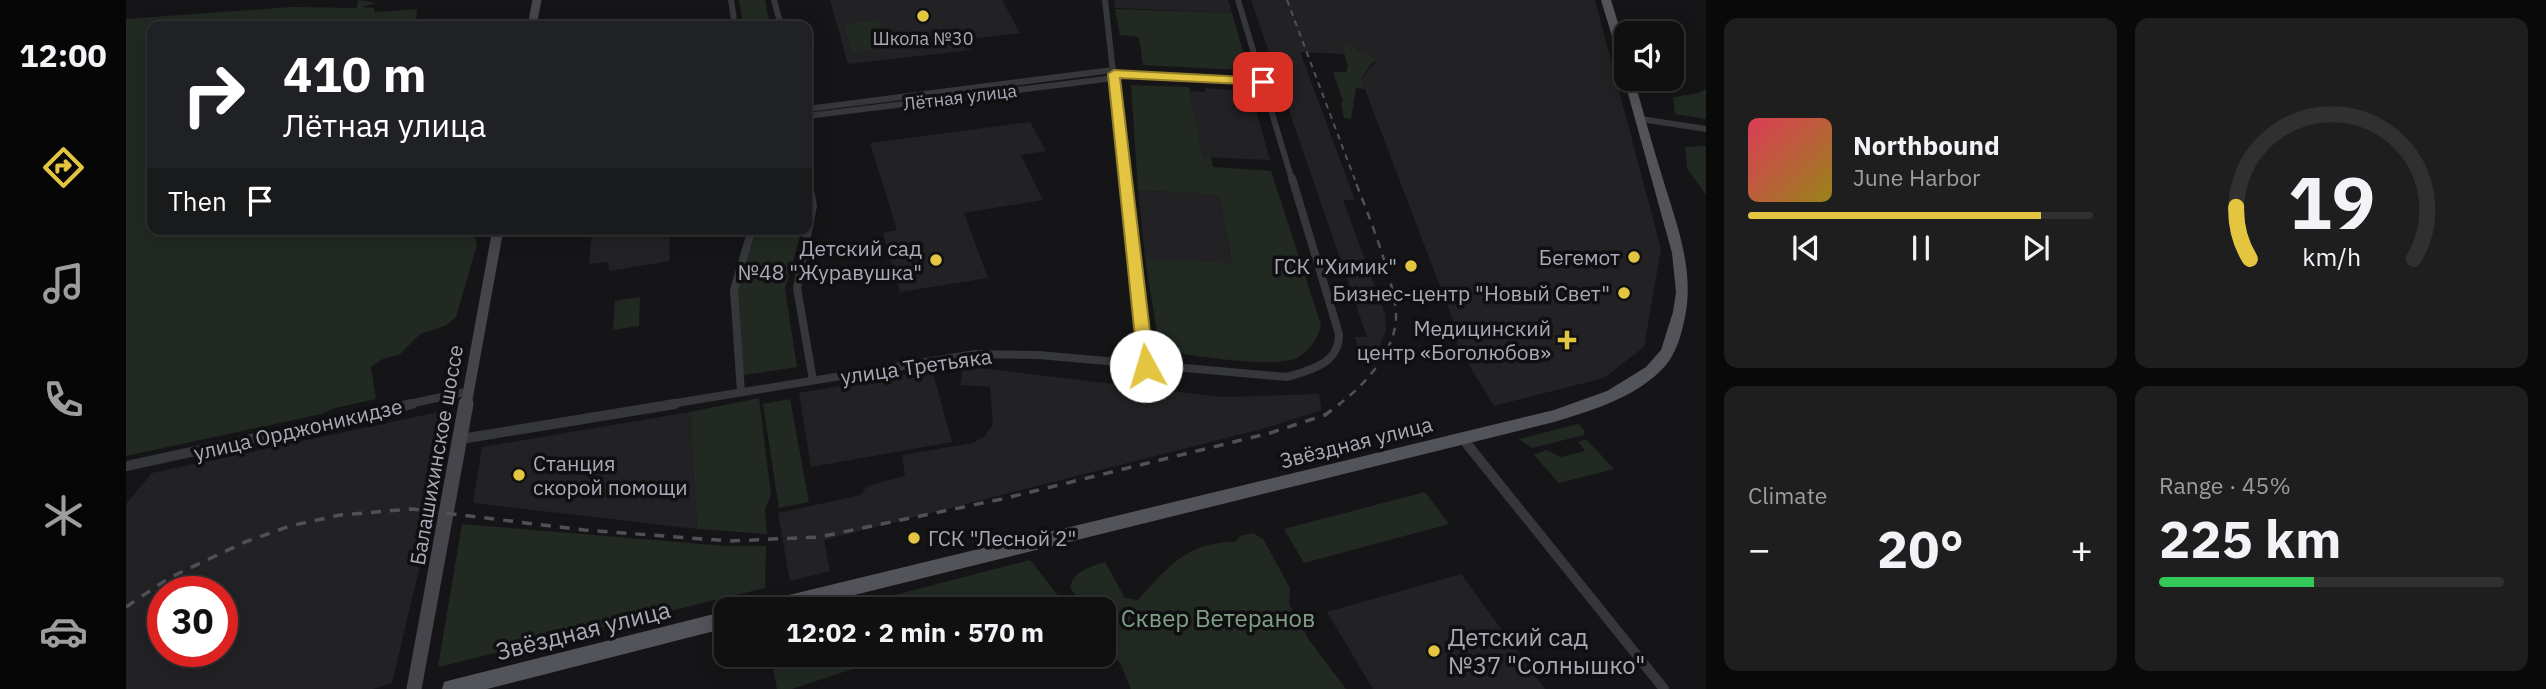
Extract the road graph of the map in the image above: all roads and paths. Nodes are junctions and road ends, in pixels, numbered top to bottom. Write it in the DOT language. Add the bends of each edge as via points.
graph roads {
  1 [pos="537,0"];
  2 [pos="731,0"];
  3 [pos="774,0"];
  4 [pos="1105,0"];
  5 [pos="1238,0"];
  6 [pos="1606,0"];
  7 [pos="534,21"];
  8 [pos="733,21"];
  9 [pos="779,21"];
  10 [pos="1614,26"];
  11 [pos="1114,74"];
  12 [pos="1263,82"];
  13 [pos="1633,91"];
  14 [pos="812,108"];
  15 [pos="812,115"];
  16 [pos="1641,118"];
  17 [pos="1706,129"];
  18 [pos="497,235"];
  19 [pos="750,235"];
  20 [pos="807,235"];
  21 [pos="1146,366"];
  22 [pos="813,380"];
  23 [pos="470,391"];
  24 [pos="741,392"];
  25 [pos="461,439"];
  26 [pos="1463,439"];
  27 [pos="126,466"];
  28 [pos="813,597"];
  29 [pos="714,622"];
  30 [pos="414,689"];
  31 [pos="451,689"];
  32 [pos="1664,689"];
  1 -- 7 [label="main road"];
  2 -- 8 [label="street"];
  3 -- 9 [label="street"];
  4 -- 11 [label="street"];
  5 -- 12 [label="street, улица Третьяка"];
  6 -- 10 [label="main road"];
  11 -- 12 [label="street, Лётная улица"];
  11 -- 14 [label="street, Лётная улица"];
  11 -- 15 [label="street, Лётная улица"];
  11 -- 21 [label="street"];
  12 -- 21 [label="street, улица Третьяка" via="1339,346 1323,366 1287,377"];
  13 -- 16 [label="main road, Звёздная улица"];
  16 -- 17 [label="street"];
  16 -- 26 [label="main road, Звёздная улица" via="1680,260 1681,316 1664,358 1622,390 1570,412"];
  18 -- 23 [label="main road, Балашихинское шоссе"];
  19 -- 24 [label="street" via="734,290"];
  20 -- 22 [label="street" via="797,288"];
  21 -- 22 [label="street, улица Третьяка" via="975,354"];
  22 -- 24 [label="street, улица Третьяка"];
  23 -- 25 [label="main road, Балашихинское шоссе"];
  23 -- 27 [label="street, улица Орджоникидзе"];
  24 -- 25 [label="street, улица Третьяка"];
  25 -- 30 [label="main road, Балашихинское шоссе"];
  26 -- 28 [label="main road, Звёздная улица"];
  26 -- 32 [label="street"];
  29 -- 31 [label="main road, Звёздная улица"];
}
